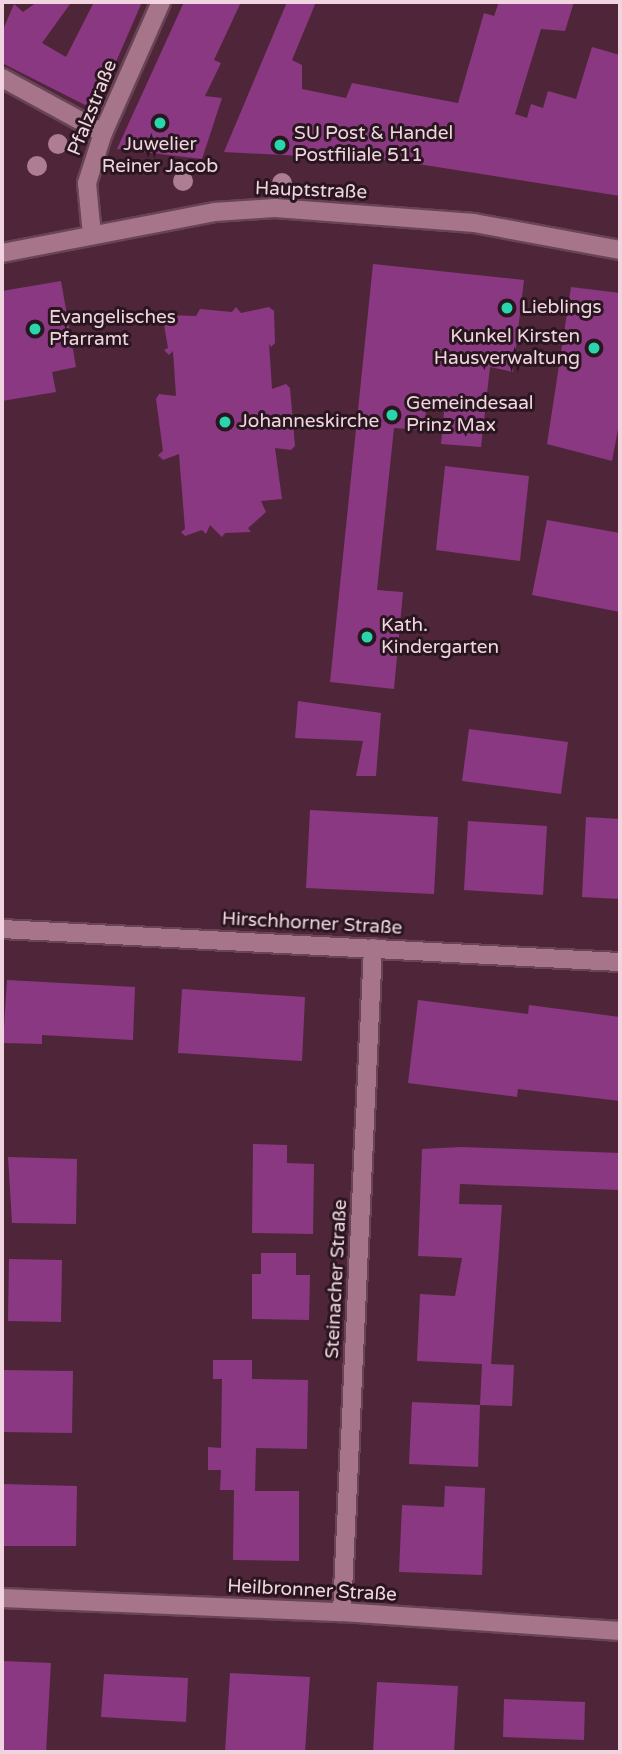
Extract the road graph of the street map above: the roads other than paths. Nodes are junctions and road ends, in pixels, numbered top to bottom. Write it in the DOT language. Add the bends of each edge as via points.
graph roads {
  1 [pos="161,2"];
  2 [pos="2,78"];
  3 [pos="103,133"];
  4 [pos="92,235"];
  5 [pos="620,250"];
  6 [pos="2,253"];
  7 [pos="2,929"];
  8 [pos="373,948"];
  9 [pos="620,962"];
  10 [pos="2,1598"];
  11 [pos="342,1612"];
  12 [pos="620,1631"];
  1 -- 3 [label="street, Pfalzstraße"];
  2 -- 3 [label="street"];
  3 -- 4 [label="street, Pfalzstraße" via="87,183"];
  4 -- 5 [label="street, Hauptstraße" via="214,212 275,208 474,223"];
  4 -- 6 [label="street, Hauptstraße"];
  7 -- 8 [label="street, Hirschhorner Straße"];
  8 -- 9 [label="street, Hirschhorner Straße"];
  8 -- 11 [label="street, Steinacher Straße"];
  10 -- 11 [label="street, Heilbronner Straße"];
  11 -- 12 [label="street, Heilbronner Straße"];
}
